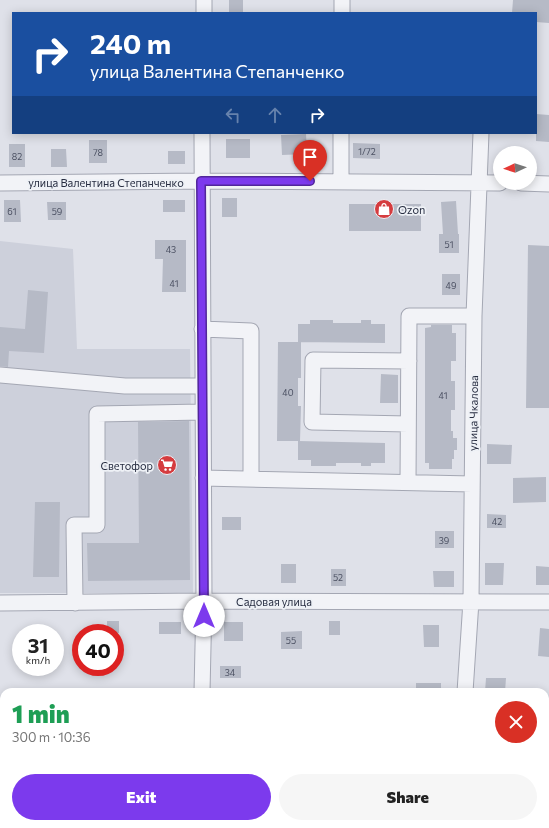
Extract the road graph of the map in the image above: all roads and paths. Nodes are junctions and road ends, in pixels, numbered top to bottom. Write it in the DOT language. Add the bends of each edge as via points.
graph roads {
  1 [pos="204,0"];
  2 [pos="342,0"];
  3 [pos="204,12"];
  4 [pos="342,12"];
  5 [pos="202,134"];
  6 [pos="341,134"];
  7 [pos="481,134"];
  8 [pos="201,181"];
  9 [pos="341,181"];
  10 [pos="0,182"];
  11 [pos="479,182"];
  12 [pos="493,183"];
  13 [pos="537,184"];
  14 [pos="549,184"];
  15 [pos="474,316"];
  16 [pos="202,329"];
  17 [pos="409,361"];
  18 [pos="0,375"];
  19 [pos="202,386"];
  20 [pos="202,412"];
  21 [pos="408,424"];
  22 [pos="203,478"];
  23 [pos="251,478"];
  24 [pos="408,482"];
  25 [pos="472,484"];
  26 [pos="471,601"];
  27 [pos="204,602"];
  28 [pos="549,602"];
  29 [pos="0,603"];
  30 [pos="74,603"];
  31 [pos="202,688"];
  32 [pos="465,688"];
  1 -- 3 [label="street"];
  2 -- 4 [label="street"];
  5 -- 8 [label="street"];
  6 -- 9 [label="street"];
  7 -- 11 [label="street, улица Чкалова"];
  8 -- 9 [label="street, улица Валентина Степанченко"];
  8 -- 10 [label="street, улица Валентина Степанченко"];
  8 -- 16 [label="street"];
  9 -- 11 [label="street, улица Валентина Степанченко"];
  11 -- 12 [label="street, улица Валентина Степанченко"];
  11 -- 15 [label="street, улица Чкалова"];
  13 -- 14 [label="street"];
  15 -- 17 [label="street" via="409,316"];
  15 -- 25 [label="street, улица Чкалова"];
  16 -- 19 [label="street"];
  16 -- 23 [label="street" via="251,331"];
  17 -- 21 [label="street"];
  17 -- 21 [label="street" via="313,360 312,422"];
  18 -- 19 [label="street" via="125,386"];
  19 -- 20 [label="street"];
  20 -- 22 [label="street"];
  20 -- 30 [label="street" via="97,414 97,525 74,525"];
  21 -- 24 [label="street"];
  22 -- 23 [label="street"];
  22 -- 27 [label="street"];
  23 -- 24 [label="street"];
  24 -- 25 [label="street"];
  25 -- 26 [label="street, улица Чкалова"];
  26 -- 27 [label="street, Садовая улица"];
  26 -- 28 [label="street, Садовая улица"];
  26 -- 32 [label="street, улица Чкалова"];
  27 -- 30 [label="street, Садовая улица"];
  27 -- 31 [label="street"];
  29 -- 30 [label="street, Садовая улица"];
}
